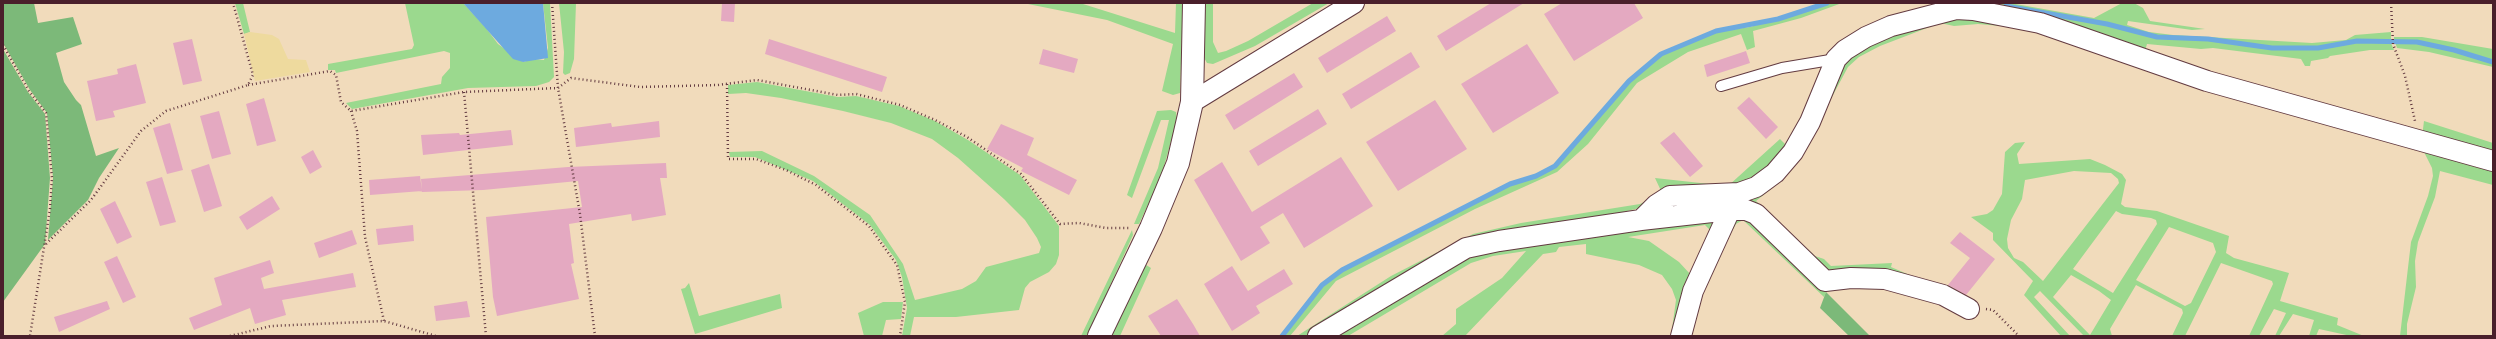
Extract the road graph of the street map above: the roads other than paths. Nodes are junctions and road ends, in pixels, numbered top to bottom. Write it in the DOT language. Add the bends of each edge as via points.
graph roads {
  1 [pos="1194,3"];
  2 [pos="1354,3"];
  3 [pos="1948,7"];
  4 [pos="1836,60"];
  5 [pos="1721,86"];
  6 [pos="1192,102"];
  7 [pos="2493,161"];
  8 [pos="1730,210"];
  9 [pos="1641,220"];
  10 [pos="1969,309"];
  11 [pos="1099,336"];
  12 [pos="1318,336"];
  13 [pos="1681,336"];
  1 -- 6 [label="street"];
  2 -- 6 [label="street"];
  3 -- 4 [label="street" via="1866,36 1845,50"];
  3 -- 7 [label="street" via="2040,23 2207,81"];
  4 -- 5 [label="lane" via="1782,68"];
  4 -- 9 [label="street" via="1810,122 1793,152 1775,173 1756,188 1739,193 1670,196"];
  6 -- 11 [label="street" via="1178,163 1151,228"];
  8 -- 9 [label="street"];
  8 -- 10 [label="street" via="1746,210 1756,214 1825,281 1851,278 1885,279 1943,295"];
  8 -- 13 [label="street" via="1693,291"];
  9 -- 12 [label="street" via="1466,248"];
}
